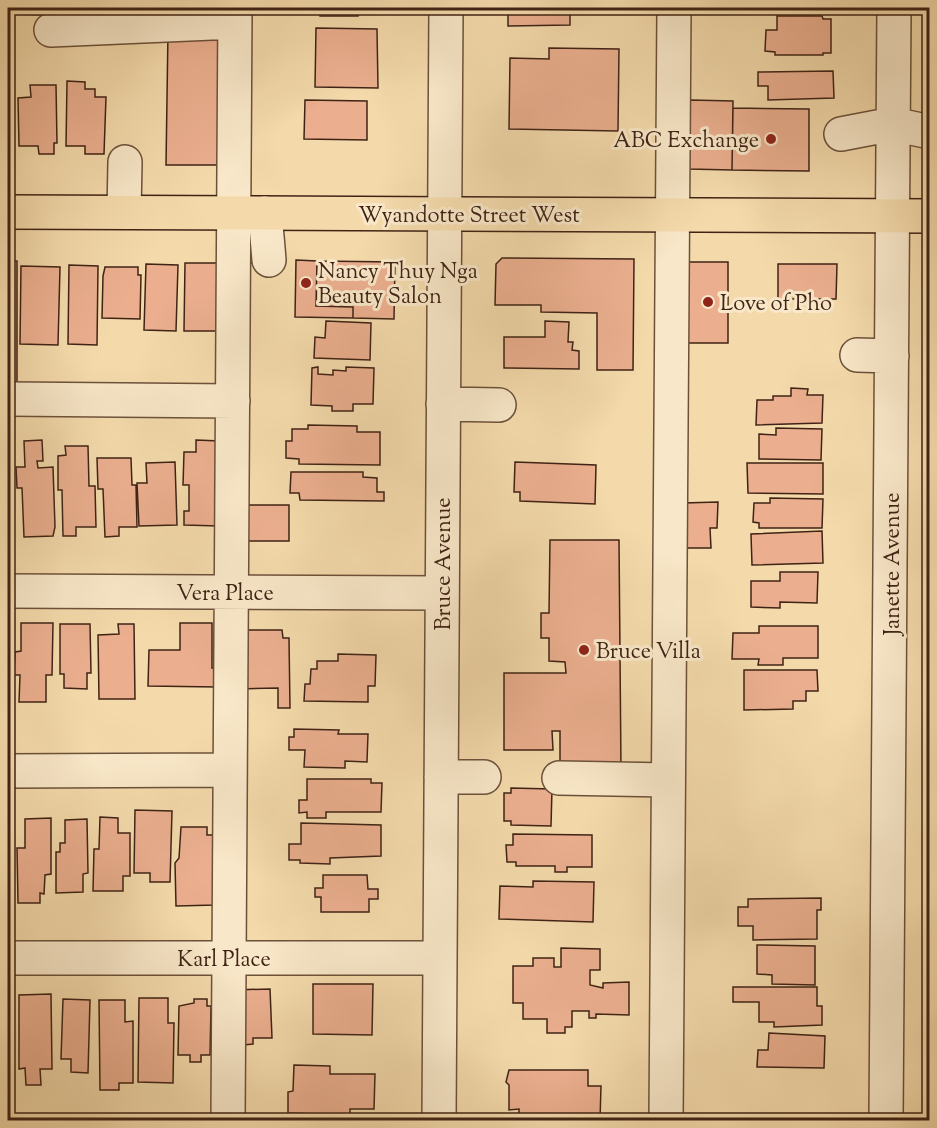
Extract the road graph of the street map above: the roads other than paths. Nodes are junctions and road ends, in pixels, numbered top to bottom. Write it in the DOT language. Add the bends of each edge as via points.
graph roads {
  1 [pos="446,8"];
  2 [pos="674,8"];
  3 [pos="894,8"];
  4 [pos="235,15"];
  5 [pos="51,30"];
  6 [pos="893,123"];
  7 [pos="930,132"];
  8 [pos="841,134"];
  9 [pos="124,162"];
  10 [pos="8,212"];
  11 [pos="124,212"];
  12 [pos="250,213"];
  13 [pos="444,213"];
  14 [pos="673,215"];
  15 [pos="893,216"];
  16 [pos="930,216"];
  17 [pos="269,260"];
  18 [pos="857,355"];
  19 [pos="892,356"];
  20 [pos="8,399"];
  21 [pos="233,401"];
  22 [pos="443,404"];
  23 [pos="499,405"];
  24 [pos="8,591"];
  25 [pos="231,592"];
  26 [pos="442,593"];
  27 [pos="230,770"];
  28 [pos="8,771"];
  29 [pos="441,777"];
  30 [pos="484,777"];
  31 [pos="559,778"];
  32 [pos="668,780"];
  33 [pos="8,958"];
  34 [pos="229,958"];
  35 [pos="440,958"];
  36 [pos="228,1120"];
  37 [pos="439,1120"];
  38 [pos="666,1120"];
  39 [pos="886,1120"];
  1 -- 13 [label="street, Bruce Avenue"];
  2 -- 14 [label="street"];
  3 -- 6 [label="street, Janette Avenue"];
  4 -- 5 [label="street"];
  4 -- 12 [label="street"];
  6 -- 7 [label="street"];
  6 -- 8 [label="street"];
  6 -- 15 [label="street, Janette Avenue"];
  9 -- 11 [label="street"];
  10 -- 11 [label="main road, Wyandotte Street West"];
  11 -- 12 [label="main road, Wyandotte Street West"];
  12 -- 13 [label="main road, Wyandotte Street West"];
  12 -- 17 [label="street"];
  12 -- 21 [label="street"];
  13 -- 14 [label="main road, Wyandotte Street West"];
  13 -- 22 [label="street, Bruce Avenue"];
  14 -- 15 [label="main road, Wyandotte Street West"];
  14 -- 32 [label="street"];
  15 -- 16 [label="main road, Wyandotte Street West"];
  15 -- 19 [label="street, Janette Avenue"];
  18 -- 19 [label="street"];
  19 -- 39 [label="street, Janette Avenue"];
  20 -- 21 [label="street"];
  21 -- 25 [label="street"];
  22 -- 23 [label="street"];
  22 -- 26 [label="street, Bruce Avenue"];
  24 -- 25 [label="street, Vera Place"];
  25 -- 26 [label="street, Vera Place"];
  25 -- 27 [label="street"];
  26 -- 29 [label="street, Bruce Avenue"];
  27 -- 28 [label="street"];
  27 -- 34 [label="street"];
  29 -- 30 [label="street"];
  29 -- 35 [label="street, Bruce Avenue"];
  31 -- 32 [label="street"];
  32 -- 38 [label="street"];
  33 -- 34 [label="street, Karl Place"];
  34 -- 35 [label="street, Karl Place"];
  34 -- 36 [label="street"];
  35 -- 37 [label="street, Bruce Avenue"];
}
